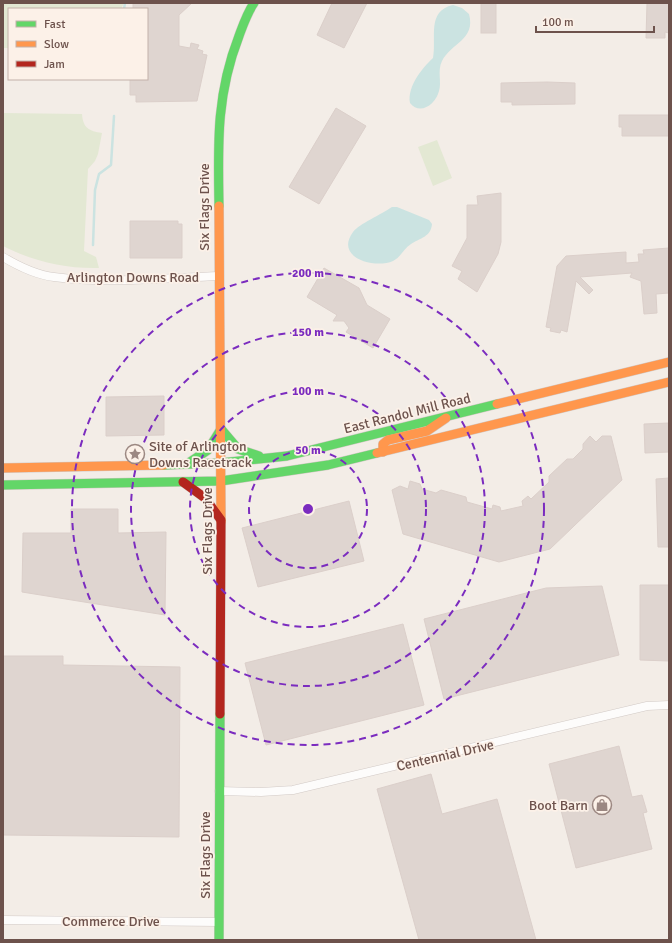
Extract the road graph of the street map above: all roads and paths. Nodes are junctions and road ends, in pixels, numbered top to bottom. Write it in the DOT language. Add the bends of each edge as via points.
graph roads {
  1 [pos="252,4"];
  2 [pos="3,257"];
  3 [pos="219,276"];
  4 [pos="669,362"];
  5 [pos="669,382"];
  6 [pos="446,418"];
  7 [pos="221,429"];
  8 [pos="383,452"];
  9 [pos="266,458"];
  10 [pos="220,463"];
  11 [pos="185,465"];
  12 [pos="3,468"];
  13 [pos="221,481"];
  14 [pos="183,482"];
  15 [pos="3,485"];
  16 [pos="221,521"];
  17 [pos="669,705"];
  18 [pos="219,791"];
  19 [pos="3,920"];
  20 [pos="219,922"];
  21 [pos="219,940"];
  1 -- 3 [label="main road, Six Flags Drive" via="229,60 220,100"];
  2 -- 3 [label="street, Arlington Downs Road" via="53,277 114,280"];
  3 -- 7 [label="main road, Six Flags Drive"];
  4 -- 6 [label="main road, East Randol Mill Road"];
  5 -- 8 [label="main road"];
  6 -- 8 [label="main road" via="440,426 432,430 388,440 383,444"];
  6 -- 9 [label="main road, East Randol Mill Road" via="287,456"];
  7 -- 9 [label="main road" via="238,449"];
  7 -- 10 [label="main road, Six Flags Drive"];
  7 -- 11 [label="main road" via="208,451"];
  8 -- 13 [label="main road" via="328,465"];
  9 -- 10 [label="main road, East Randol Mill Road"];
  10 -- 11 [label="main road, East Randol Mill Road"];
  10 -- 13 [label="main road, Six Flags Drive"];
  11 -- 12 [label="main road, East Randol Mill Road"];
  13 -- 14 [label="main road"];
  13 -- 16 [label="main road, Six Flags Drive"];
  14 -- 15 [label="main road"];
  14 -- 16 [label="main road" via="210,503"];
  16 -- 18 [label="main road, Six Flags Drive"];
  17 -- 18 [label="street, Centennial Drive" via="647,706 293,790"];
  18 -- 20 [label="main road, Six Flags Drive"];
  19 -- 20 [label="street, Commerce Drive"];
  20 -- 21 [label="main road, Six Flags Drive"];
}
